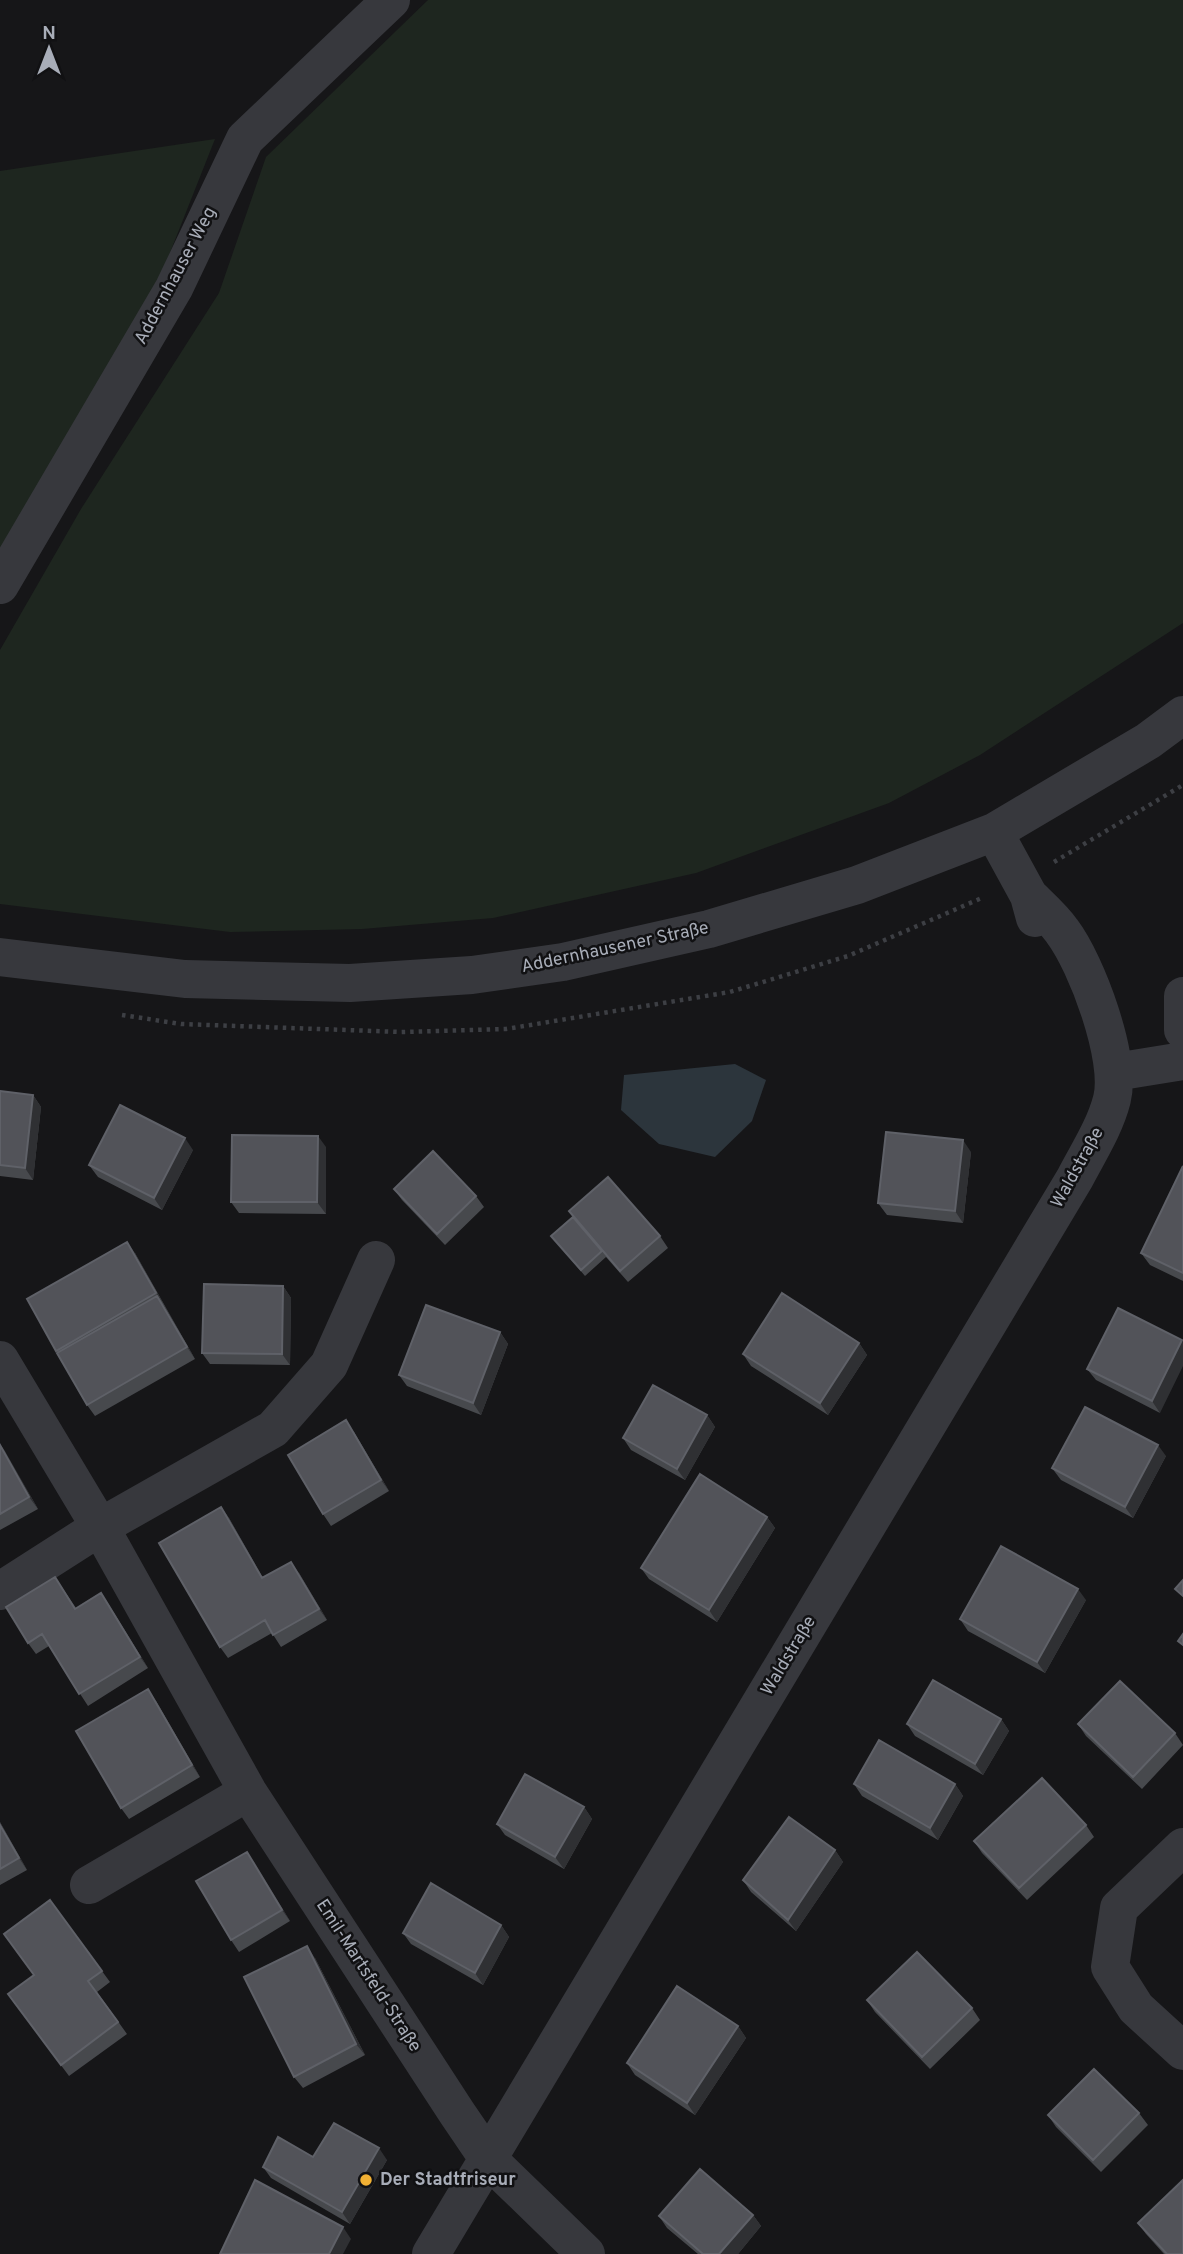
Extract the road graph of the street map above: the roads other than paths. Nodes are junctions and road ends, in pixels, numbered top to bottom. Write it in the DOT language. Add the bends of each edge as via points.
graph roads {
  1 [pos="391,0"];
  2 [pos="0,585"];
  3 [pos="1183,715"];
  4 [pos="995,832"];
  5 [pos="0,957"];
  6 [pos="1183,996"];
  7 [pos="1183,1030"];
  8 [pos="1112,1060"];
  9 [pos="1183,1061"];
  10 [pos="376,1260"];
  11 [pos="0,1360"];
  12 [pos="100,1527"];
  13 [pos="0,1591"];
  14 [pos="248,1791"];
  15 [pos="1183,1847"];
  16 [pos="89,1885"];
  17 [pos="1183,2051"];
  18 [pos="489,2160"];
  19 [pos="431,2254"];
  20 [pos="586,2254"];
  1 -- 2 [label="street, Addernhauser Weg" via="245,139 174,288"];
  3 -- 4 [label="street, Addernhausener Straße"];
  4 -- 5 [label="street, Addernhausener Straße" via="857,885 709,929 563,962 472,975 351,983 185,979"];
  4 -- 8 [label="street, Waldstraße" via="1025,888 1063,931 1096,997"];
  6 -- 7 [label="street"];
  8 -- 9 [label="street"];
  8 -- 18 [label="street, Waldstraße" via="1108,1111 1075,1178"];
  10 -- 12 [label="street" via="329,1365 273,1429"];
  11 -- 12 [label="street, Emil-Martsfeld-Straße"];
  12 -- 13 [label="street"];
  12 -- 14 [label="street, Emil-Martsfeld-Straße"];
  14 -- 16 [label="street"];
  14 -- 18 [label="street, Emil-Martsfeld-Straße"];
  15 -- 17 [label="street" via="1119,1908 1111,1967 1136,2008"];
  18 -- 19 [label="street, Waldstraße"];
  18 -- 20 [label="street, Emil-Martsfeld-Straße"];
}
